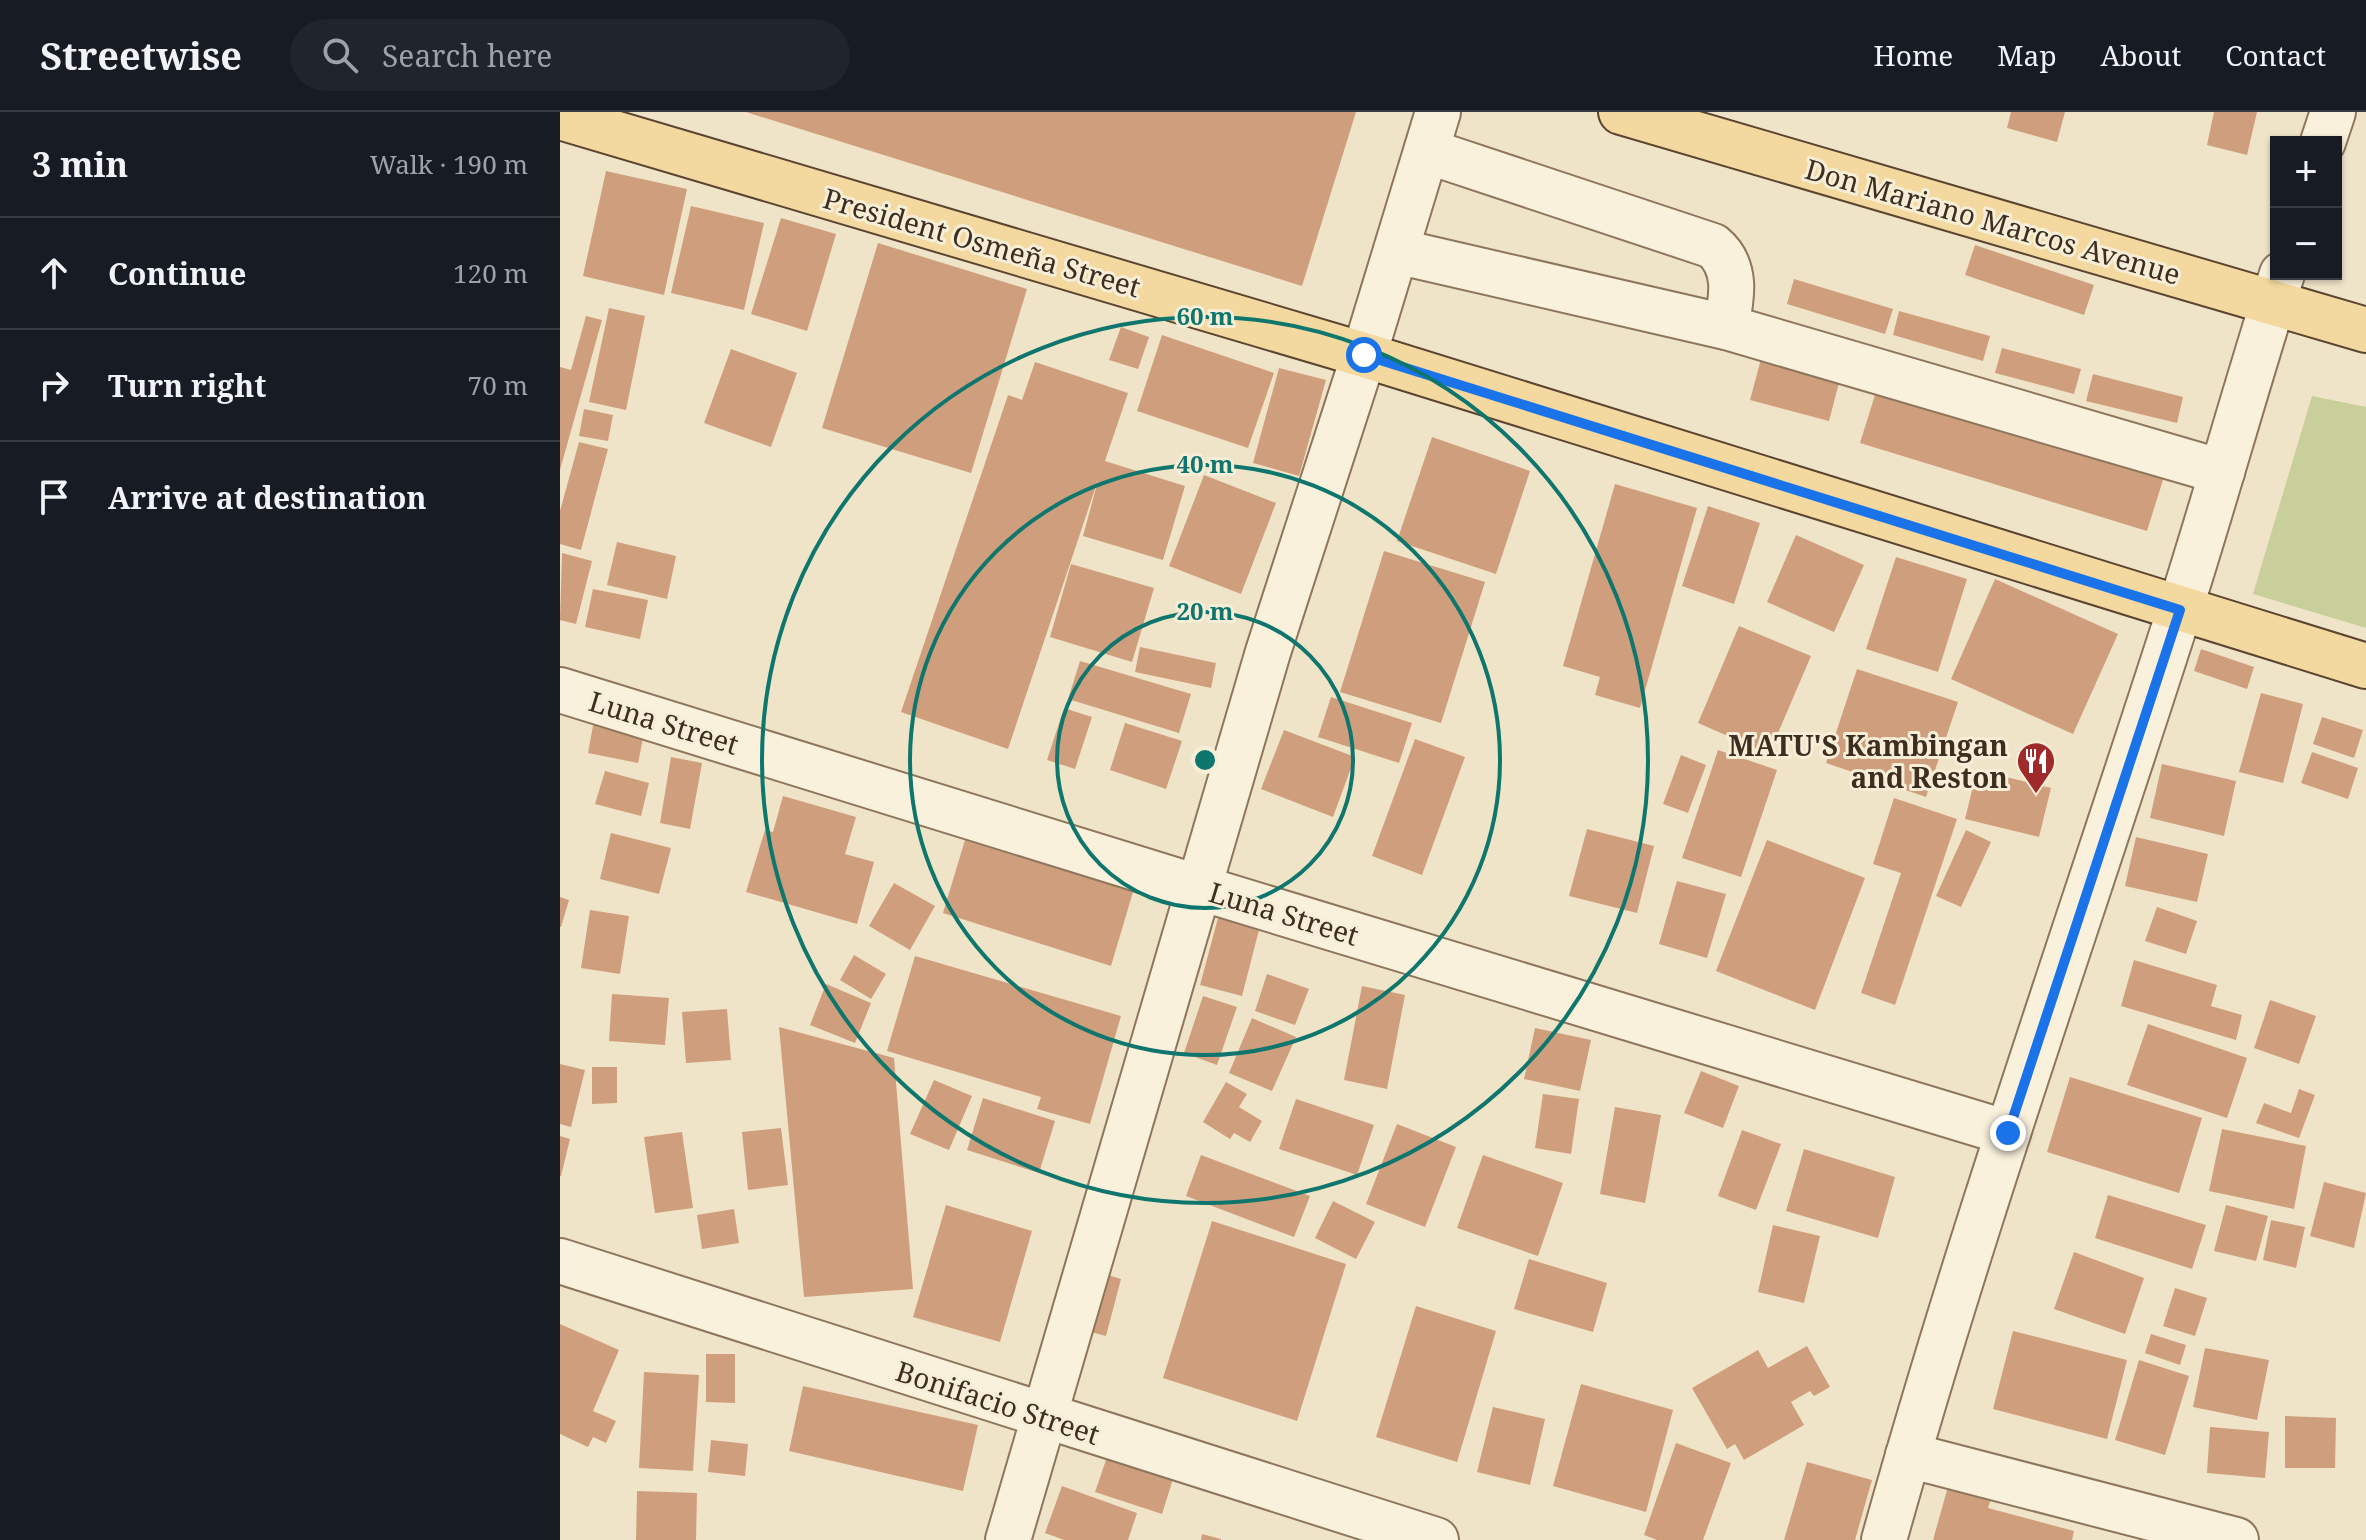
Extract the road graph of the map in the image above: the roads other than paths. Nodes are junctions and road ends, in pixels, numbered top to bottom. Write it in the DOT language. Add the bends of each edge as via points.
graph roads {
  1 [pos="1621,112"];
  2 [pos="2333,112"];
  3 [pos="560,117"];
  4 [pos="1432,131"];
  5 [pos="2325,136"];
  6 [pos="1396,251"];
  7 [pos="2277,288"];
  8 [pos="1726,327"];
  9 [pos="2366,330"];
  10 [pos="1364,355"];
  11 [pos="2222,472"];
  12 [pos="2180,610"];
  13 [pos="2366,666"];
  14 [pos="560,690"];
  15 [pos="1197,887"];
  16 [pos="2008,1133"];
  17 [pos="560,1261"];
  18 [pos="1043,1417"];
  19 [pos="1908,1455"];
  20 [pos="1008,1540"];
  21 [pos="1436,1540"];
  22 [pos="1884,1540"];
  23 [pos="2236,1540"];
  1 -- 7 [label="main road, Don Mariano Marcos Avenue"];
  2 -- 5 [label="street"];
  3 -- 10 [label="main road, President Osmeña Street"];
  4 -- 6 [label="street"];
  4 -- 8 [label="street" via="1713,246 1725,255 1731,274"];
  6 -- 8 [label="street"];
  6 -- 10 [label="street"];
  7 -- 9 [label="main road, Don Mariano Marcos Avenue"];
  7 -- 11 [label="street"];
  8 -- 11 [label="street"];
  10 -- 12 [label="main road, President Osmeña Street"];
  10 -- 15 [label="street"];
  11 -- 12 [label="street"];
  12 -- 13 [label="main road, President Osmeña Street"];
  12 -- 16 [label="street"];
  14 -- 15 [label="street, Luna Street"];
  15 -- 16 [label="street, Luna Street"];
  15 -- 18 [label="street"];
  16 -- 19 [label="street"];
  17 -- 18 [label="street, Bonifacio Street"];
  18 -- 20 [label="street"];
  18 -- 21 [label="street, Bonifacio Street"];
  19 -- 22 [label="street"];
  19 -- 23 [label="street"];
}
